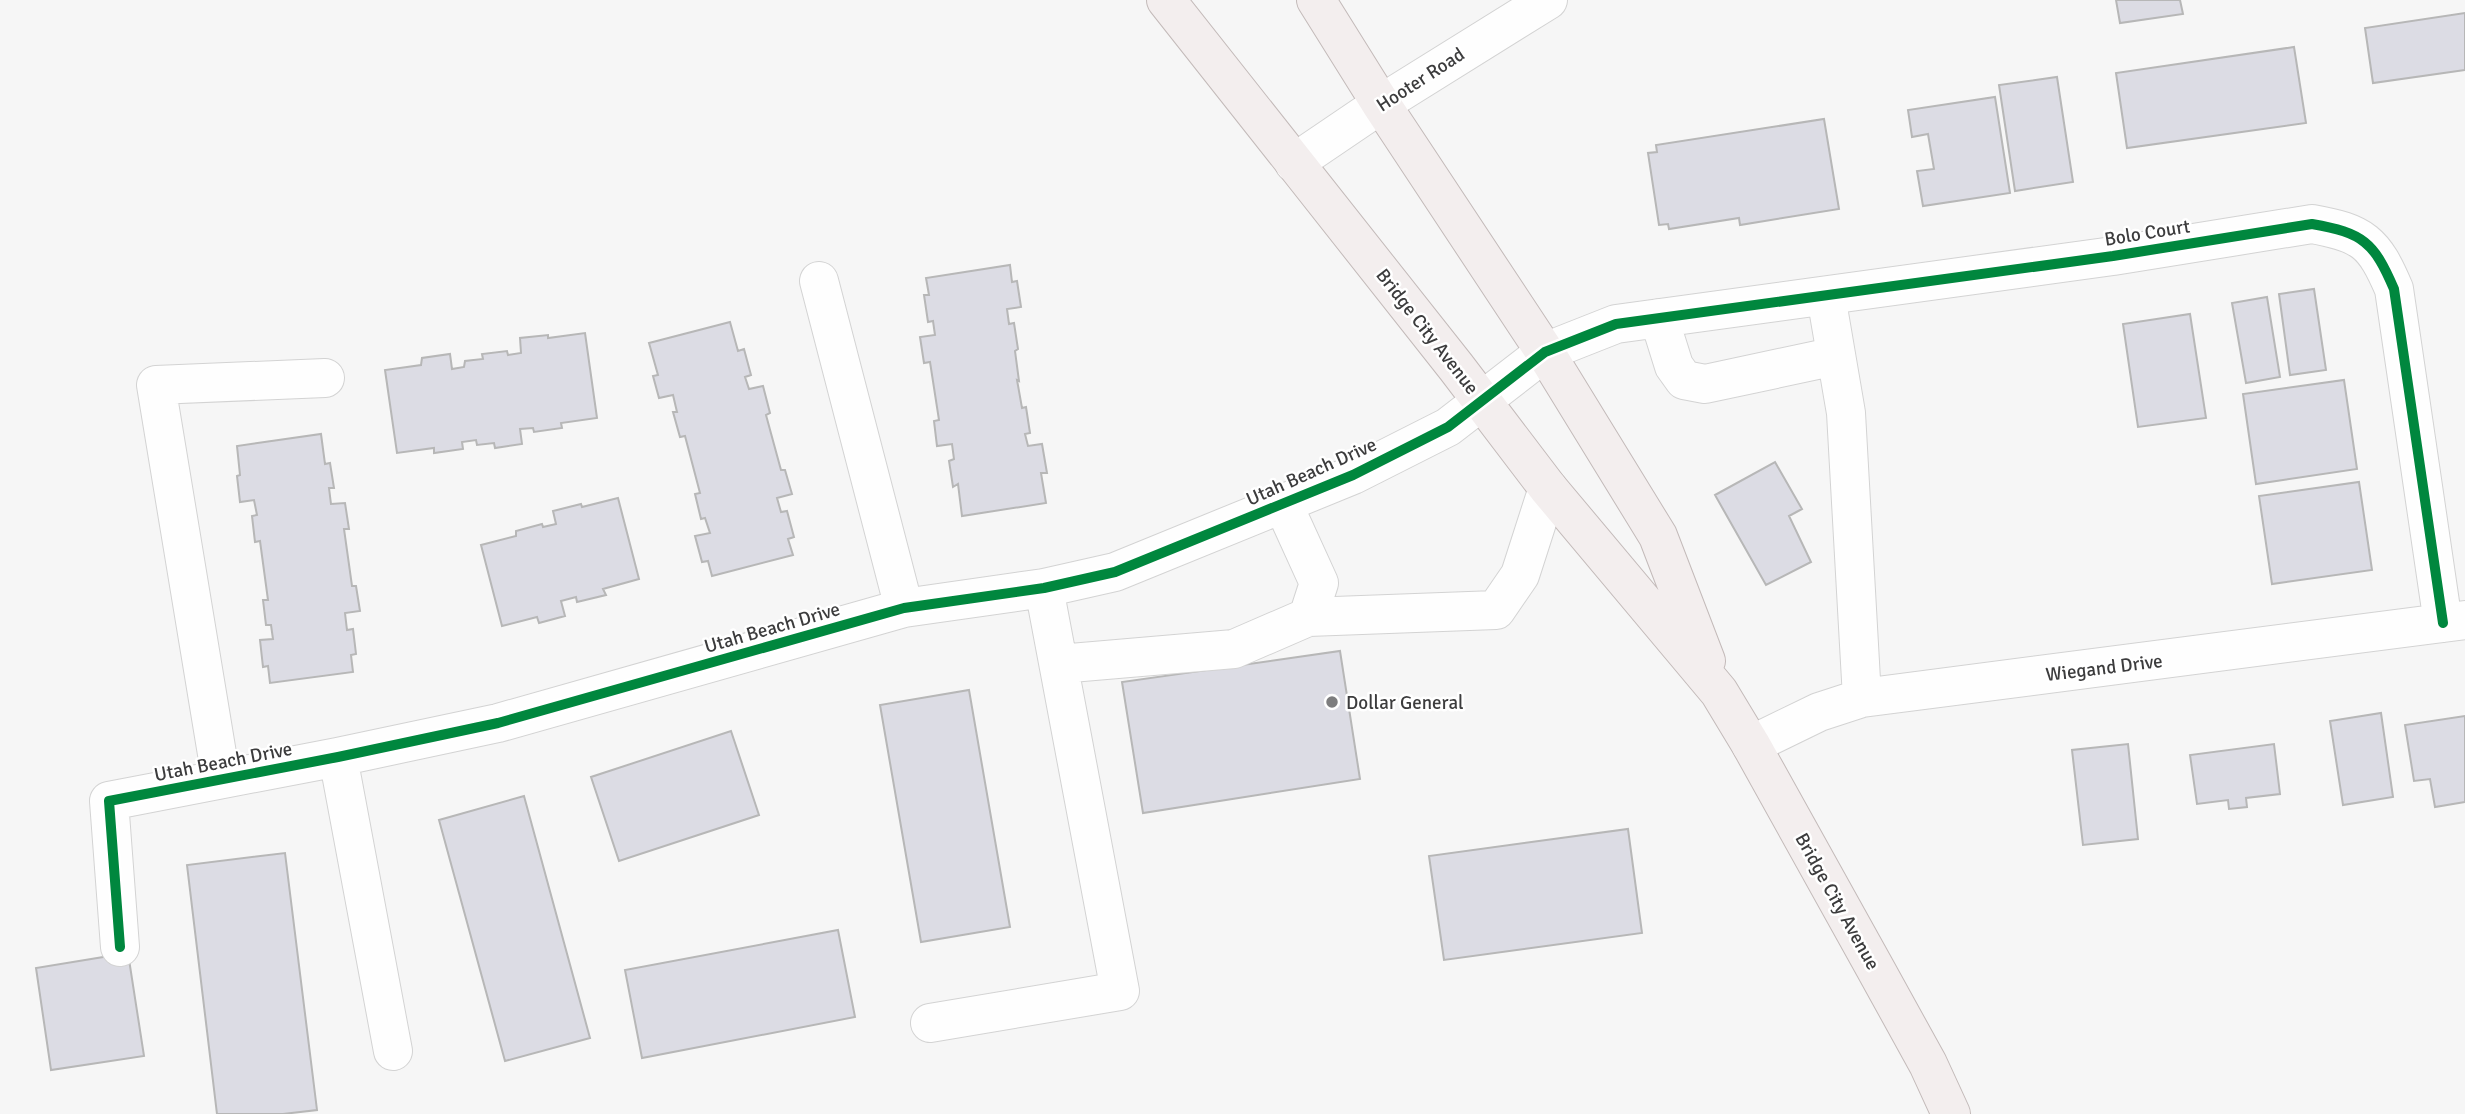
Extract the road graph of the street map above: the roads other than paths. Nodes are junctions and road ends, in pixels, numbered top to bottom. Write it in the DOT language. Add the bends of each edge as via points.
graph roads {
  1 [pos="1166,0"];
  2 [pos="1317,0"];
  3 [pos="1548,0"];
  4 [pos="1381,104"];
  5 [pos="1294,163"];
  6 [pos="819,281"];
  7 [pos="1826,296"];
  8 [pos="1659,318"];
  9 [pos="1545,352"];
  10 [pos="1836,356"];
  11 [pos="324,378"];
  12 [pos="1482,401"];
  13 [pos="1548,488"];
  14 [pos="1283,504"];
  15 [pos="1044,588"];
  16 [pos="904,608"];
  17 [pos="1308,617"];
  18 [pos="2454,621"];
  19 [pos="1059,664"];
  20 [pos="1718,692"];
  21 [pos="1862,698"];
  22 [pos="1751,745"];
  23 [pos="338,757"];
  24 [pos="221,778"];
  25 [pos="120,947"];
  26 [pos="930,1023"];
  27 [pos="393,1051"];
  28 [pos="1951,1114"];
  1 -- 5 [label="main road, Bridge City Avenue"];
  2 -- 4 [label="main road, Bridge City Avenue"];
  3 -- 4 [label="street, Hooter Road"];
  4 -- 5 [label="street, Hooter Road"];
  4 -- 9 [label="main road, Bridge City Avenue"];
  5 -- 12 [label="main road, Bridge City Avenue"];
  6 -- 16 [label="street"];
  7 -- 8 [label="street, Bolo Court"];
  7 -- 10 [label="street"];
  7 -- 18 [label="street, Bolo Court" via="2312,224 2341,229 2363,240 2381,259 2394,289"];
  8 -- 9 [label="street, Bolo Court" via="1616,324"];
  8 -- 10 [label="street" via="1674,366 1684,380 1705,384"];
  9 -- 12 [label="street, Utah Beach Drive"];
  9 -- 20 [label="main road, Bridge City Avenue" via="1658,536"];
  10 -- 21 [label="street" via="1846,413"];
  11 -- 24 [label="street" via="156,384"];
  12 -- 13 [label="main road, Bridge City Avenue"];
  12 -- 14 [label="street, Utah Beach Drive" via="1448,427"];
  13 -- 17 [label="street" via="1520,575 1496,610"];
  13 -- 20 [label="main road, Bridge City Avenue"];
  14 -- 15 [label="street, Utah Beach Drive" via="1115,572"];
  14 -- 17 [label="street" via="1318,583"];
  15 -- 16 [label="street, Utah Beach Drive"];
  15 -- 19 [label="street"];
  16 -- 23 [label="street, Utah Beach Drive" via="498,723"];
  17 -- 19 [label="street" via="1234,649"];
  18 -- 21 [label="street, Wiegand Drive"];
  19 -- 26 [label="street" via="1120,991"];
  20 -- 22 [label="main road, Bridge City Avenue"];
  21 -- 22 [label="street, Wiegand Drive" via="1819,712"];
  22 -- 28 [label="main road, Bridge City Avenue" via="1915,1040"];
  23 -- 24 [label="street, Utah Beach Drive"];
  23 -- 27 [label="street"];
  24 -- 25 [label="street, Utah Beach Drive" via="109,801"];
}
